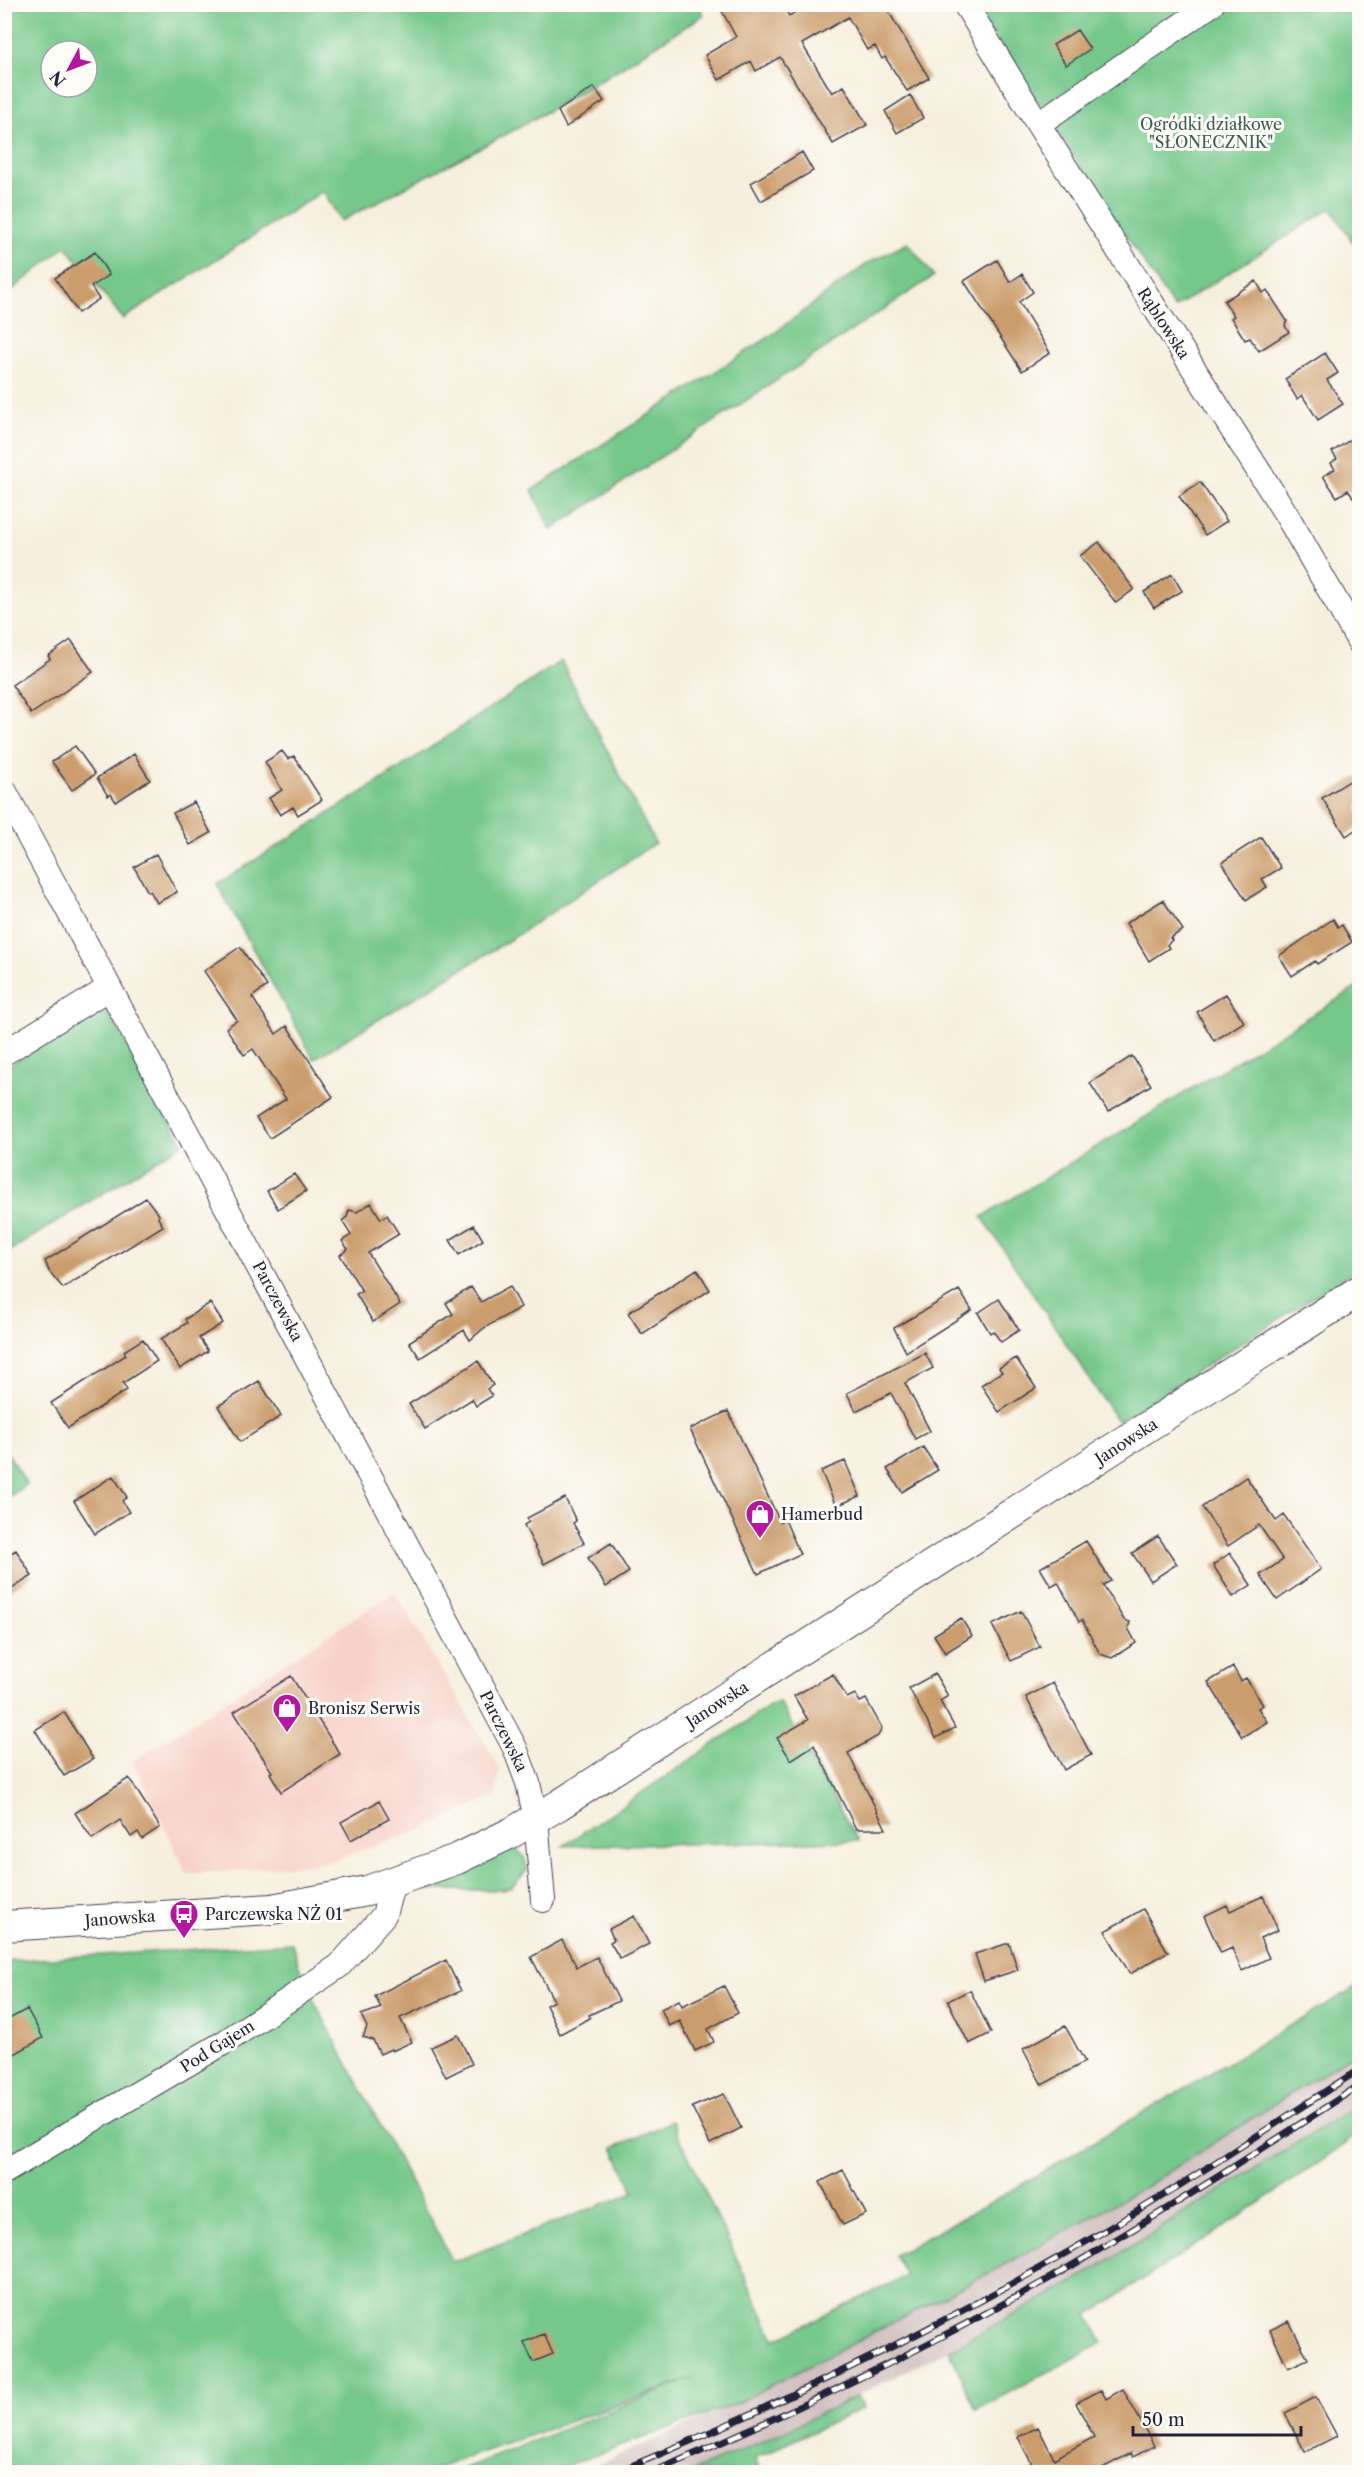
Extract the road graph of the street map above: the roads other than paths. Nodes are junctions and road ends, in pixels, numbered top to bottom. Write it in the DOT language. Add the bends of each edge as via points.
graph roads {
  1 [pos="965,4"];
  2 [pos="1212,4"];
  3 [pos="1038,124"];
  4 [pos="1359,643"];
  5 [pos="4,790"];
  6 [pos="109,988"];
  7 [pos="4,1053"];
  8 [pos="1359,1290"];
  9 [pos="536,1819"];
  10 [pos="393,1883"];
  11 [pos="543,1900"];
  12 [pos="4,1926"];
  13 [pos="4,2172"];
  1 -- 3 [label="street, Rąblowska"];
  2 -- 3 [label="street"];
  3 -- 4 [label="street, Rąblowska" via="1280,504"];
  5 -- 6 [label="street, Parczewska"];
  6 -- 7 [label="street"];
  6 -- 9 [label="street, Parczewska" via="516,1748"];
  8 -- 9 [label="street, Janowska"];
  9 -- 10 [label="street, Janowska" via="457,1859"];
  9 -- 11 [label="street, Parczewska"];
  10 -- 12 [label="street, Janowska" via="272,1909"];
  10 -- 13 [label="street, Pod Gajem" via="384,1915 339,1966 225,2042"];
}
